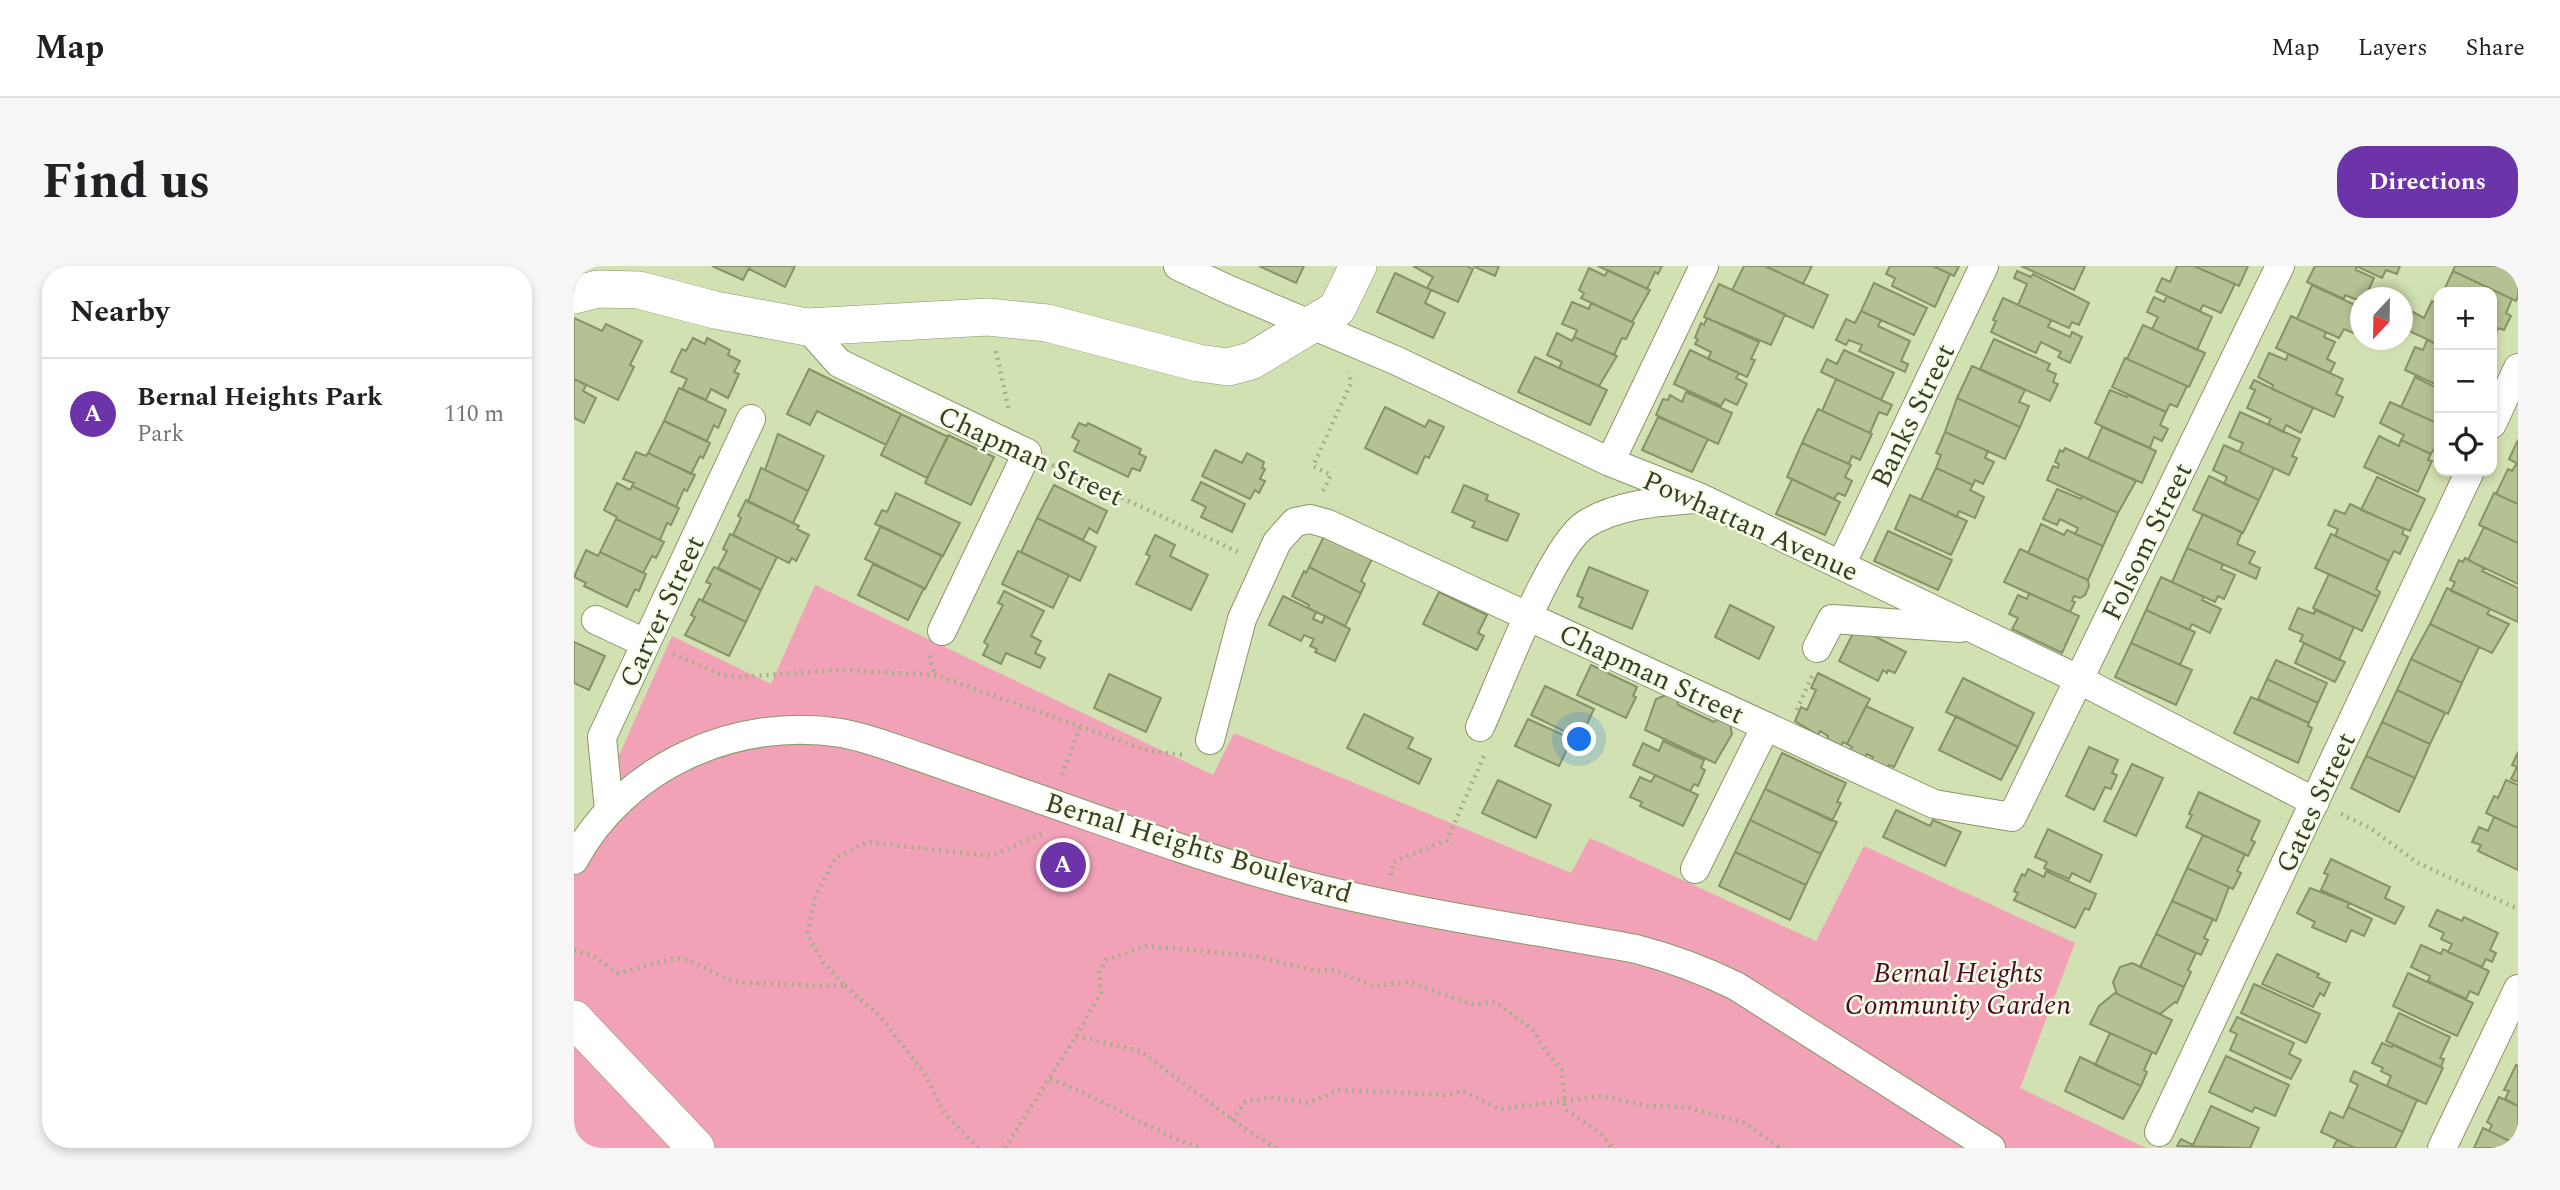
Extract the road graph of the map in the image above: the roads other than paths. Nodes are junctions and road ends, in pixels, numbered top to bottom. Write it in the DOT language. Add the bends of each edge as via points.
graph roads {
  1 [pos="1178,266"];
  2 [pos="1358,266"];
  3 [pos="1704,266"];
  4 [pos="1984,266"];
  5 [pos="2280,266"];
  6 [pos="574,295"];
  7 [pos="1314,325"];
  8 [pos="807,327"];
  9 [pos="2518,368"];
  10 [pos="2497,413"];
  11 [pos="751,419"];
  12 [pos="1611,462"];
  13 [pos="2468,476"];
  14 [pos="1701,498"];
  15 [pos="1841,565"];
  16 [pos="1529,617"];
  17 [pos="596,620"];
  18 [pos="1973,628"];
  19 [pos="942,631"];
  20 [pos="645,643"];
  21 [pos="1817,648"];
  22 [pos="2078,679"];
  23 [pos="1480,727"];
  24 [pos="1776,730"];
  25 [pos="1210,740"];
  26 [pos="2315,802"];
  27 [pos="609,810"];
  28 [pos="2012,817"];
  29 [pos="574,860"];
  30 [pos="1695,869"];
  31 [pos="2518,989"];
  32 [pos="574,1019"];
  33 [pos="2159,1132"];
  34 [pos="696,1148"];
  35 [pos="1991,1148"];
  36 [pos="2442,1148"];
  1 -- 7 [label="street, Powhattan Avenue"];
  2 -- 7 [label="street" via="1337,309"];
  3 -- 12 [label="street"];
  4 -- 15 [label="street, Banks Street"];
  5 -- 22 [label="street, Folsom Street"];
  6 -- 8 [label="street" via="598,289 639,290"];
  7 -- 8 [label="street" via="1251,361 1227,367 1047,323 988,317"];
  7 -- 12 [label="street, Powhattan Avenue"];
  8 -- 19 [label="street, Chapman Street" via="839,363 1027,453"];
  9 -- 10 [label="street"];
  11 -- 20 [label="street, Carver Street"];
  12 -- 14 [label="street, Powhattan Avenue"];
  13 -- 26 [label="street, Gates Street"];
  14 -- 15 [label="street, Powhattan Avenue"];
  14 -- 16 [label="street" via="1640,504 1585,524 1551,569"];
  15 -- 18 [label="street, Powhattan Avenue"];
  16 -- 23 [label="street"];
  16 -- 24 [label="street, Chapman Street"];
  16 -- 25 [label="street, Chapman Street" via="1328,524 1303,520 1277,542 1242,619"];
  17 -- 20 [label="street"];
  18 -- 21 [label="street" via="1832,619"];
  18 -- 22 [label="street, Powhattan Avenue"];
  20 -- 27 [label="street, Carver Street" via="602,737"];
  22 -- 26 [label="street, Powhattan Avenue"];
  22 -- 28 [label="street, Folsom Street"];
  24 -- 28 [label="street, Chapman Street" via="1934,804"];
  24 -- 30 [label="street"];
  26 -- 33 [label="street, Gates Street"];
  27 -- 29 [label="street, Bernal Heights Boulevard"];
  27 -- 35 [label="street, Bernal Heights Boulevard" via="654,771 684,755 734,739 805,730 875,741 1282,879 1636,949 1703,970"];
  31 -- 36 [label="street"];
  32 -- 34 [label="street"];
}
